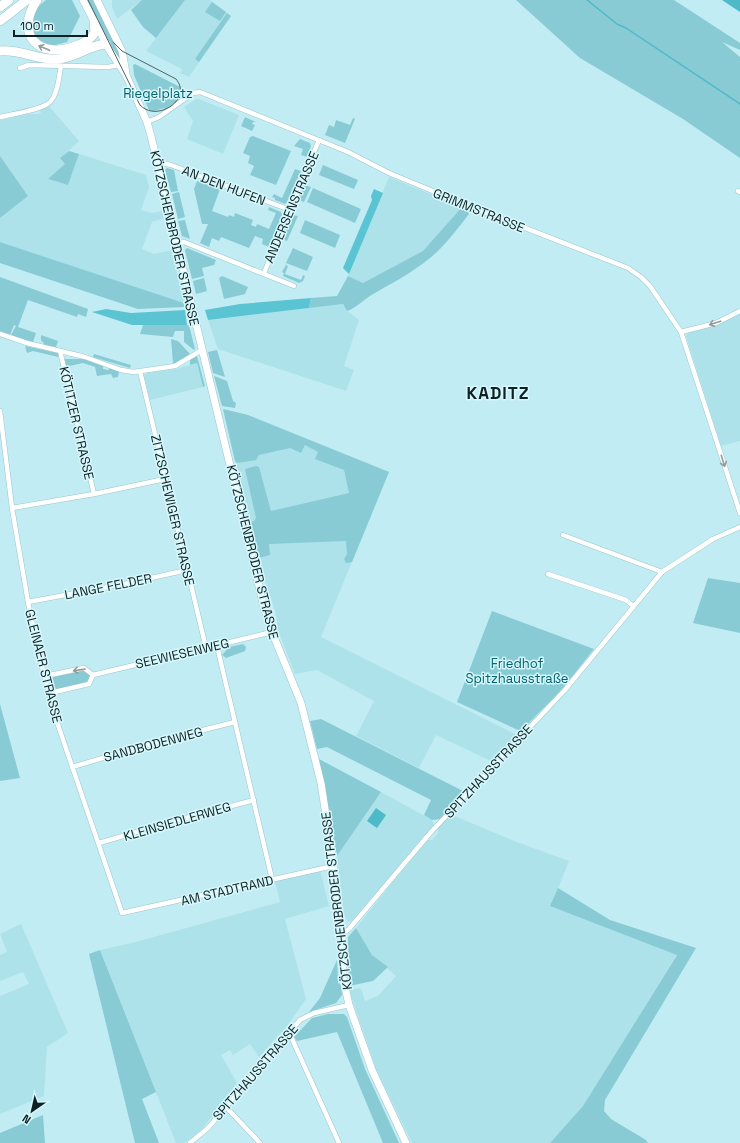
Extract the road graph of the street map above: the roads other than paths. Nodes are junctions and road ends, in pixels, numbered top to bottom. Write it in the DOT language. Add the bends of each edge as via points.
graph roads {
  1 [pos="9,0"];
  2 [pos="26,0"];
  3 [pos="37,0"];
  4 [pos="83,0"];
  5 [pos="97,0"];
  6 [pos="0,7"];
  7 [pos="0,21"];
  8 [pos="94,21"];
  9 [pos="106,44"];
  10 [pos="0,51"];
  11 [pos="119,65"];
  12 [pos="61,66"];
  13 [pos="20,68"];
  14 [pos="126,75"];
  15 [pos="0,117"];
  16 [pos="147,122"];
  17 [pos="319,140"];
  18 [pos="158,162"];
  19 [pos="290,210"];
  20 [pos="177,243"];
  21 [pos="264,273"];
  22 [pos="294,286"];
  23 [pos="740,311"];
  24 [pos="681,332"];
  25 [pos="0,334"];
  26 [pos="202,350"];
  27 [pos="60,351"];
  28 [pos="140,371"];
  29 [pos="0,411"];
  30 [pos="166,479"];
  31 [pos="94,494"];
  32 [pos="12,508"];
  33 [pos="740,513"];
  34 [pos="740,527"];
  35 [pos="563,535"];
  36 [pos="187,570"];
  37 [pos="662,572"];
  38 [pos="548,574"];
  39 [pos="28,602"];
  40 [pos="633,606"];
  41 [pos="272,632"];
  42 [pos="217,646"];
  43 [pos="206,648"];
  44 [pos="93,674"];
  45 [pos="45,676"];
  46 [pos="50,693"];
  47 [pos="235,722"];
  48 [pos="72,767"];
  49 [pos="254,800"];
  50 [pos="99,843"];
  51 [pos="333,866"];
  52 [pos="272,879"];
  53 [pos="122,913"];
  54 [pos="342,934"];
  55 [pos="349,1005"];
  56 [pos="289,1032"];
  57 [pos="226,1107"];
  58 [pos="190,1143"];
  59 [pos="260,1143"];
  60 [pos="339,1143"];
  61 [pos="406,1143"];
  1 -- 6 [label="highway"];
  2 -- 7 [label="highway"];
  8 -- 3 [label="highway, one-way" via="95,32 88,41 63,50 46,49 35,42 27,29 28,15"];
  4 -- 8 [label="street, KÖTZSCHENBRODER STRASSE"];
  5 -- 14 [label="street, KÖTZSCHENBRODER STRASSE" via="120,44"];
  8 -- 9 [label="street, KÖTZSCHENBRODER STRASSE"];
  9 -- 10 [label="highway" via="98,44 58,59 18,51"];
  9 -- 11 [label="street, KÖTZSCHENBRODER STRASSE"];
  11 -- 12 [label="street"];
  11 -- 14 [label="street, KÖTZSCHENBRODER STRASSE"];
  12 -- 13 [label="street" via="29,65"];
  12 -- 15 [label="street" via="51,102"];
  14 -- 16 [label="street, KÖTZSCHENBRODER STRASSE"];
  16 -- 17 [label="street, GRIMMSTRASSE" via="160,117 197,91"];
  16 -- 18 [label="street, KÖTZSCHENBRODER STRASSE"];
  17 -- 19 [label="street, ANDERSENSTRASSE"];
  17 -- 24 [label="street, GRIMMSTRASSE" via="389,173 628,268 650,286"];
  18 -- 19 [label="street, AN DEN HUFEN"];
  18 -- 20 [label="street, KÖTZSCHENBRODER STRASSE"];
  19 -- 21 [label="street, ANDERSENSTRASSE"];
  20 -- 21 [label="street" via="184,242"];
  20 -- 26 [label="street, KÖTZSCHENBRODER STRASSE"];
  21 -- 22 [label="street"];
  23 -- 24 [label="street, one-way" via="716,323"];
  24 -- 33 [label="street, GRIMMSTRASSE, one-way"];
  25 -- 27 [label="street"];
  26 -- 28 [label="street" via="175,366"];
  26 -- 41 [label="street, KÖTZSCHENBRODER STRASSE"];
  27 -- 28 [label="street" via="121,370"];
  27 -- 31 [label="street, KÖTITZER STRASSE"];
  28 -- 30 [label="street, ZITZSCHEWIGER STRASSE"];
  29 -- 32 [label="street, GLEINAER STRASSE"];
  30 -- 31 [label="street"];
  30 -- 36 [label="street, ZITZSCHEWIGER STRASSE"];
  31 -- 32 [label="street"];
  32 -- 39 [label="street, GLEINAER STRASSE"];
  34 -- 37 [label="street, SPITZHAUSSTRASSE" via="713,539"];
  35 -- 37 [label="street"];
  36 -- 39 [label="street, LANGE FELDER"];
  36 -- 43 [label="street, ZITZSCHEWIGER STRASSE"];
  37 -- 40 [label="street, SPITZHAUSSTRASSE"];
  38 -- 40 [label="street" via="626,600"];
  39 -- 45 [label="street, GLEINAER STRASSE"];
  40 -- 54 [label="street, SPITZHAUSSTRASSE" via="564,690 432,830 349,929"];
  41 -- 42 [label="street, SEEWIESENWEG"];
  41 -- 51 [label="street, KÖTZSCHENBRODER STRASSE" via="301,704 321,783"];
  42 -- 43 [label="street, SEEWIESENWEG"];
  42 -- 47 [label="street"];
  43 -- 44 [label="street, SEEWIESENWEG"];
  44 -- 45 [label="street, SEEWIESENWEG, one-way" via="84,668"];
  44 -- 46 [label="street, SEEWIESENWEG" via="89,684"];
  45 -- 46 [label="street, GLEINAER STRASSE"];
  46 -- 48 [label="street, GLEINAER STRASSE"];
  47 -- 48 [label="street, SANDBODENWEG"];
  47 -- 49 [label="street"];
  48 -- 50 [label="street, GLEINAER STRASSE"];
  49 -- 50 [label="street, KLEINSIEDLERWEG"];
  49 -- 52 [label="street"];
  50 -- 53 [label="street, GLEINAER STRASSE"];
  51 -- 52 [label="street, AM STADTRAND"];
  51 -- 54 [label="street, KÖTZSCHENBRODER STRASSE"];
  52 -- 53 [label="street, AM STADTRAND"];
  54 -- 55 [label="street, KÖTZSCHENBRODER STRASSE" via="343,978"];
  55 -- 56 [label="street, SPITZHAUSSTRASSE" via="305,1017"];
  55 -- 61 [label="street, KÖTZSCHENBRODER STRASSE" via="372,1070"];
  56 -- 57 [label="street, SPITZHAUSSTRASSE"];
  56 -- 60 [label="street"];
  57 -- 58 [label="street, SPITZHAUSSTRASSE" via="208,1128"];
  57 -- 59 [label="street"];
}
